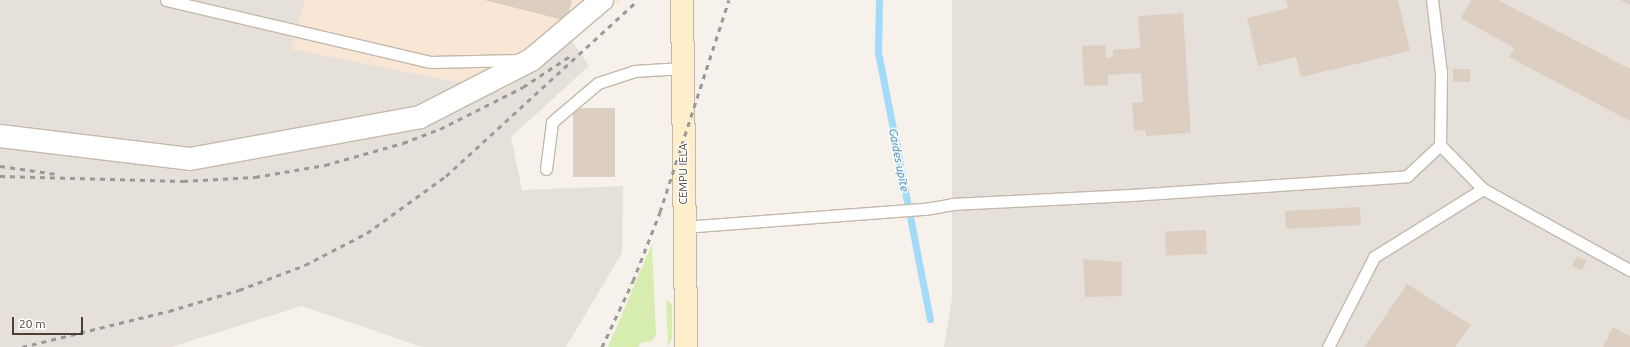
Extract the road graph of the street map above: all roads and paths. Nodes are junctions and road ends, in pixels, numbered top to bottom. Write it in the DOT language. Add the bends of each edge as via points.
graph roads {
  1 [pos="166,0"];
  2 [pos="602,0"];
  3 [pos="682,0"];
  4 [pos="1432,0"];
  5 [pos="531,60"];
  6 [pos="683,68"];
  7 [pos="0,136"];
  8 [pos="1440,145"];
  9 [pos="546,169"];
  10 [pos="1482,189"];
  11 [pos="683,227"];
  12 [pos="1630,270"];
  13 [pos="686,347"];
  14 [pos="1328,347"];
  1 -- 5 [label="lane" via="431,62"];
  2 -- 5 [label="street"];
  3 -- 6 [label="main road, CEMPU IELA"];
  4 -- 8 [label="lane" via="1441,72"];
  5 -- 7 [label="street" via="420,117 190,159"];
  6 -- 9 [label="lane" via="634,71 598,83 552,122"];
  6 -- 11 [label="main road, CEMPU IELA"];
  8 -- 10 [label="lane"];
  8 -- 11 [label="lane" via="1407,176 1131,196 952,204 925,209"];
  10 -- 12 [label="lane"];
  10 -- 14 [label="lane" via="1374,257"];
  11 -- 13 [label="main road, CEMPU IELA"];
}
